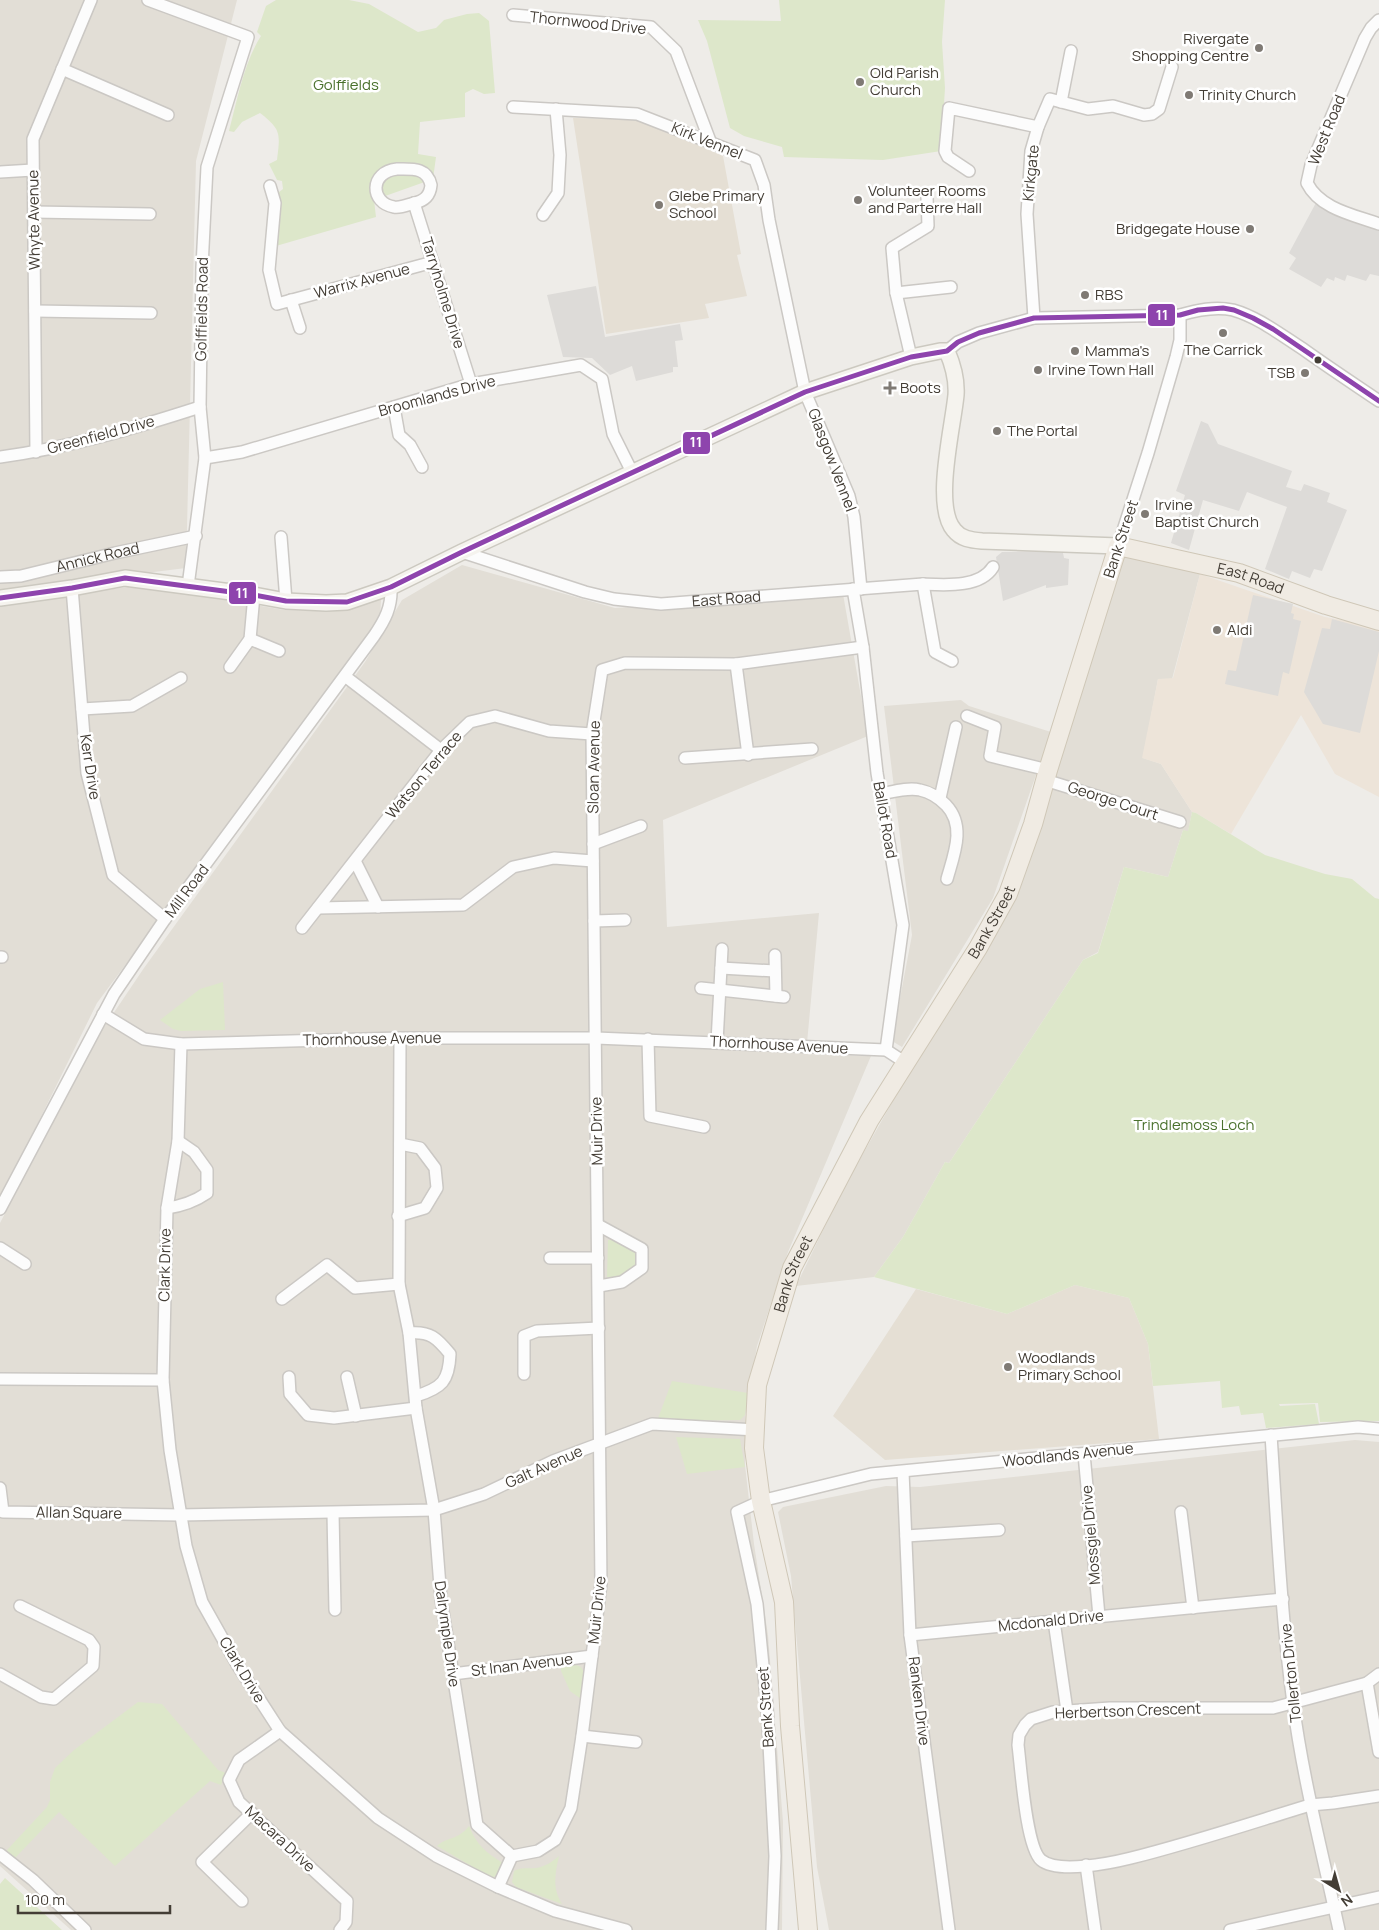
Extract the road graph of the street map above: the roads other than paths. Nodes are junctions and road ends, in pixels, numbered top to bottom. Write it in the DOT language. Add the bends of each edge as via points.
graph roads {
  1 [pos="92,0"];
  2 [pos="148,0"];
  3 [pos="514,15"];
  4 [pos="1375,24"];
  5 [pos="1071,51"];
  6 [pos="1172,67"];
  7 [pos="62,69"];
  8 [pos="1061,102"];
  9 [pos="513,107"];
  10 [pos="556,109"];
  11 [pos="168,115"];
  12 [pos="1038,127"];
  13 [pos="710,142"];
  14 [pos="33,170"];
  15 [pos="969,171"];
  16 [pos="0,172"];
  17 [pos="270,186"];
  18 [pos="927,197"];
  19 [pos="414,203"];
  20 [pos="34,212"];
  21 [pos="150,214"];
  22 [pos="542,215"];
  23 [pos="1379,224"];
  24 [pos="433,262"];
  25 [pos="951,287"];
  26 [pos="896,294"];
  27 [pos="291,300"];
  28 [pos="35,311"];
  29 [pos="151,313"];
  30 [pos="1180,315"];
  31 [pos="1034,318"];
  32 [pos="300,328"];
  33 [pos="947,351"];
  34 [pos="910,357"];
  35 [pos="471,384"];
  36 [pos="805,392"];
  37 [pos="1379,401"];
  38 [pos="200,407"];
  39 [pos="394,407"];
  40 [pos="36,452"];
  41 [pos="0,457"];
  42 [pos="206,458"];
  43 [pos="422,467"];
  44 [pos="632,472"];
  45 [pos="196,536"];
  46 [pos="281,538"];
  47 [pos="1118,546"];
  48 [pos="462,552"];
  49 [pos="993,567"];
  50 [pos="0,577"];
  51 [pos="923,584"];
  52 [pos="188,586"];
  53 [pos="72,588"];
  54 [pos="391,588"];
  55 [pos="857,589"];
  56 [pos="254,595"];
  57 [pos="0,598"];
  58 [pos="286,601"];
  59 [pos="1379,621"];
  60 [pos="250,639"];
  61 [pos="863,647"];
  62 [pos="279,651"];
  63 [pos="952,661"];
  64 [pos="736,664"];
  65 [pos="230,667"];
  66 [pos="346,677"];
  67 [pos="181,678"];
  68 [pos="82,709"];
  69 [pos="967,716"];
  70 [pos="956,727"];
  71 [pos="592,734"];
  72 [pos="812,749"];
  73 [pos="440,750"];
  74 [pos="748,754"];
  75 [pos="685,758"];
  76 [pos="1047,775"];
  77 [pos="881,794"];
  78 [pos="940,798"];
  79 [pos="1180,822"];
  80 [pos="641,826"];
  81 [pos="593,844"];
  82 [pos="593,860"];
  83 [pos="355,861"];
  84 [pos="947,878"];
  85 [pos="378,907"];
  86 [pos="318,908"];
  87 [pos="165,919"];
  88 [pos="594,920"];
  89 [pos="625,920"];
  90 [pos="302,928"];
  91 [pos="722,949"];
  92 [pos="775,955"];
  93 [pos="721,968"];
  94 [pos="776,971"];
  95 [pos="701,988"];
  96 [pos="720,990"];
  97 [pos="103,1014"];
  98 [pos="400,1038"];
  99 [pos="596,1038"];
  100 [pos="648,1040"];
  101 [pos="717,1042"];
  102 [pos="181,1044"];
  103 [pos="886,1050"];
  104 [pos="906,1063"];
  105 [pos="704,1127"];
  106 [pos="178,1141"];
  107 [pos="400,1144"];
  108 [pos="166,1208"];
  109 [pos="0,1209"];
  110 [pos="398,1216"];
  111 [pos="598,1225"];
  112 [pos="0,1248"];
  113 [pos="550,1258"];
  114 [pos="598,1258"];
  115 [pos="24,1264"];
  116 [pos="399,1284"];
  117 [pos="599,1286"];
  118 [pos="282,1299"];
  119 [pos="599,1328"];
  120 [pos="409,1332"];
  121 [pos="524,1374"];
  122 [pos="289,1377"];
  123 [pos="346,1377"];
  124 [pos="0,1379"];
  125 [pos="163,1380"];
  126 [pos="416,1402"];
  127 [pos="356,1416"];
  128 [pos="1379,1429"];
  129 [pos="756,1430"];
  130 [pos="1271,1435"];
  131 [pos="601,1442"];
  132 [pos="1084,1454"];
  133 [pos="903,1472"];
  134 [pos="0,1488"];
  135 [pos="761,1501"];
  136 [pos="434,1510"];
  137 [pos="1181,1512"];
  138 [pos="333,1513"];
  139 [pos="180,1515"];
  140 [pos="999,1530"];
  141 [pos="906,1536"];
  142 [pos="1283,1599"];
  143 [pos="20,1606"];
  144 [pos="1193,1608"];
  145 [pos="335,1610"];
  146 [pos="1099,1616"];
  147 [pos="1054,1621"];
  148 [pos="910,1634"];
  149 [pos="592,1656"];
  150 [pos="0,1674"];
  151 [pos="452,1674"];
  152 [pos="1379,1674"];
  153 [pos="1367,1683"];
  154 [pos="1293,1704"];
  155 [pos="1067,1711"];
  156 [pos="280,1731"];
  157 [pos="582,1736"];
  158 [pos="636,1742"];
  159 [pos="1379,1752"];
  160 [pos="1379,1796"];
  161 [pos="1310,1805"];
  162 [pos="252,1813"];
  163 [pos="0,1854"];
  164 [pos="512,1856"];
  165 [pos="1086,1866"];
  166 [pos="498,1887"];
  167 [pos="1379,1897"];
  168 [pos="242,1901"];
  169 [pos="1334,1907"];
  170 [pos="85,1930"];
  171 [pos="340,1930"];
  172 [pos="626,1930"];
  173 [pos="772,1930"];
  174 [pos="808,1930"];
  175 [pos="949,1930"];
  176 [pos="1095,1930"];
  177 [pos="1230,1930"];
  178 [pos="1339,1930"];
  1 -- 7 [label="street, Whyte Avenue"];
  2 -- 38 [label="street, Golffields Road" via="248,37 207,167"];
  3 -- 13 [label="street, Thornwood Drive" via="651,27 676,51"];
  4 -- 23 [label="street, West Road" via="1365,38 1311,165 1307,183 1318,199 1328,205"];
  5 -- 8 [label="street"];
  6 -- 8 [label="street" via="1159,109 1152,114 1144,115 1113,106 1088,109"];
  7 -- 11 [label="street"];
  7 -- 14 [label="street, Whyte Avenue" via="33,139"];
  8 -- 12 [label="street, Kirkgate" via="1050,99"];
  9 -- 10 [label="street, Kirk Vennel"];
  10 -- 13 [label="street, Kirk Vennel" via="637,114"];
  10 -- 22 [label="street" via="560,155 558,193"];
  12 -- 15 [label="street" via="949,108 945,151 948,157"];
  12 -- 31 [label="street, Kirkgate" via="1032,151 1028,214"];
  13 -- 36 [label="street, Kirk Vennel" via="754,160 764,185"];
  14 -- 16 [label="street"];
  14 -- 20 [label="street, Whyte Avenue"];
  17 -- 27 [label="street" via="274,203 269,270 277,304"];
  18 -- 26 [label="street" via="928,226 892,248"];
  19 -- 19 [label="street" via="397,207 382,201 376,190 381,174 397,169 424,172 431,182 431,190 426,198"];
  19 -- 24 [label="street, Tarryholme Drive"];
  20 -- 21 [label="street"];
  20 -- 28 [label="street, Whyte Avenue"];
  24 -- 27 [label="street, Warrix Avenue"];
  24 -- 35 [label="street, Tarryholme Drive"];
  25 -- 26 [label="street"];
  26 -- 34 [label="street"];
  27 -- 32 [label="street"];
  28 -- 29 [label="street"];
  28 -- 40 [label="street, Whyte Avenue"];
  30 -- 31 [label="street"];
  30 -- 37 [label="street" via="1223,308 1253,318"];
  30 -- 47 [label="street, Bank Street" via="1178,348"];
  31 -- 33 [label="street" via="980,333 958,342"];
  33 -- 34 [label="main road, Annick Road"];
  33 -- 47 [label="main road" via="955,374 956,394 944,495 947,517 954,530 965,538 982,542"];
  34 -- 36 [label="main road, Annick Road"];
  35 -- 39 [label="street, Broomlands Drive"];
  35 -- 44 [label="street, Broomlands Drive" via="581,365 602,379 613,434"];
  36 -- 44 [label="main road, Annick Road"];
  36 -- 55 [label="street, Glasgow Vennel" via="849,496 854,517"];
  38 -- 40 [label="street, Greenfield Drive"];
  38 -- 42 [label="street, Golffields Road"];
  39 -- 42 [label="street, Broomlands Drive" via="242,452"];
  39 -- 43 [label="street" via="399,435 410,445"];
  40 -- 41 [label="street, Greenfield Drive"];
  42 -- 45 [label="street, Golffields Road"];
  44 -- 48 [label="main road, Annick Road"];
  45 -- 50 [label="street, Annick Road" via="21,576"];
  45 -- 52 [label="street, Golffields Road"];
  46 -- 58 [label="street"];
  47 -- 59 [label="main road, East Road" via="1239,573"];
  47 -- 76 [label="main road, Bank Street"];
  48 -- 54 [label="main road, Annick Road"];
  48 -- 55 [label="street, East Road" via="584,592 661,604"];
  49 -- 51 [label="street, East Road" via="982,577 957,585"];
  51 -- 55 [label="street, East Road"];
  51 -- 63 [label="street" via="935,652"];
  52 -- 53 [label="main road, Annick Road" via="125,578"];
  52 -- 56 [label="main road, Annick Road"];
  53 -- 57 [label="main road, Annick Road"];
  53 -- 68 [label="street, Kerr Drive"];
  54 -- 58 [label="main road, Annick Road" via="347,602"];
  54 -- 66 [label="street, Mill Road" via="392,601 384,622"];
  55 -- 61 [label="street, Ballot Road"];
  56 -- 58 [label="main road, Annick Road"];
  56 -- 60 [label="street"];
  60 -- 62 [label="street"];
  60 -- 65 [label="street"];
  61 -- 64 [label="street, Sloan Avenue"];
  61 -- 77 [label="street, Ballot Road"];
  64 -- 71 [label="street, Sloan Avenue" via="624,663 602,670"];
  64 -- 74 [label="street"];
  66 -- 73 [label="street"];
  66 -- 87 [label="street, Mill Road"];
  67 -- 68 [label="street" via="132,706"];
  68 -- 87 [label="street, Kerr Drive" via="87,773 113,875"];
  69 -- 76 [label="street, George Court" via="994,726 990,756"];
  70 -- 78 [label="street"];
  71 -- 73 [label="street, Watson Terrace" via="549,731 495,716 470,722"];
  71 -- 81 [label="street, Sloan Avenue"];
  72 -- 74 [label="street"];
  73 -- 83 [label="street, Watson Terrace"];
  74 -- 75 [label="street"];
  76 -- 79 [label="street, George Court"];
  76 -- 104 [label="main road, Bank Street" via="1008,894"];
  77 -- 78 [label="street" via="918,789"];
  77 -- 103 [label="street, Ballot Road" via="903,925"];
  78 -- 84 [label="street" via="954,813 958,828"];
  80 -- 81 [label="street"];
  81 -- 82 [label="street, Sloan Avenue"];
  82 -- 85 [label="street" via="554,858 513,867 463,905"];
  82 -- 88 [label="street, Sloan Avenue"];
  83 -- 85 [label="street"];
  83 -- 86 [label="street, Watson Terrace"];
  85 -- 86 [label="street"];
  86 -- 90 [label="street, Watson Terrace"];
  87 -- 97 [label="street, Mill Road"];
  88 -- 89 [label="street"];
  88 -- 99 [label="street, Sloan Avenue"];
  91 -- 93 [label="street"];
  92 -- 94 [label="street"];
  93 -- 94 [label="street"];
  93 -- 96 [label="street"];
  94 -- 96 [label="street" via="780,996"];
  95 -- 96 [label="street"];
  96 -- 101 [label="street"];
  97 -- 102 [label="street, Thornhouse Avenue" via="144,1039"];
  97 -- 109 [label="street, Mill Road"];
  98 -- 99 [label="street, Thornhouse Avenue"];
  98 -- 102 [label="street, Thornhouse Avenue"];
  98 -- 107 [label="street, Dalrymple Drive"];
  99 -- 100 [label="street, Thornhouse Avenue"];
  99 -- 111 [label="street, Muir Drive"];
  100 -- 101 [label="street, Thornhouse Avenue"];
  100 -- 105 [label="street" via="650,1116"];
  101 -- 103 [label="street, Thornhouse Avenue"];
  102 -- 106 [label="street, Clark Drive"];
  103 -- 104 [label="street"];
  104 -- 129 [label="main road, Bank Street" via="870,1121 792,1268 757,1385"];
  106 -- 108 [label="street, Clark Drive"];
  106 -- 108 [label="street, Clark Drive" via="194,1152 207,1170 207,1193 181,1206"];
  107 -- 110 [label="street, Dalrymple Drive"];
  107 -- 110 [label="street" via="420,1148 435,1168 437,1188 425,1208"];
  108 -- 125 [label="street, Clark Drive"];
  110 -- 116 [label="street, Dalrymple Drive"];
  111 -- 114 [label="street, Muir Drive"];
  111 -- 117 [label="street" via="642,1250 642,1268 622,1282"];
  112 -- 115 [label="street"];
  113 -- 114 [label="street"];
  114 -- 117 [label="street, Muir Drive"];
  116 -- 118 [label="street" via="355,1288 327,1265"];
  116 -- 120 [label="street, Dalrymple Drive"];
  117 -- 119 [label="street, Muir Drive"];
  119 -- 121 [label="street" via="537,1331 524,1336"];
  119 -- 131 [label="street, Muir Drive"];
  120 -- 126 [label="street, Dalrymple Drive"];
  120 -- 126 [label="street" via="422,1332 438,1340 450,1354 449,1373 436,1388"];
  122 -- 127 [label="street" via="290,1394 308,1415"];
  123 -- 127 [label="street"];
  124 -- 125 [label="street"];
  125 -- 139 [label="street, Clark Drive"];
  126 -- 127 [label="street"];
  126 -- 136 [label="street, Dalrymple Drive"];
  128 -- 130 [label="street, Woodlands Avenue" via="1358,1427"];
  129 -- 131 [label="street, Galt Avenue" via="652,1424"];
  129 -- 135 [label="main road, Bank Street" via="754,1448"];
  130 -- 132 [label="street, Woodlands Avenue"];
  130 -- 142 [label="street, Tollerton Drive"];
  131 -- 136 [label="street, Galt Avenue" via="484,1494"];
  131 -- 149 [label="street, Muir Drive" via="601,1584"];
  132 -- 133 [label="street, Woodlands Avenue"];
  132 -- 146 [label="street, Mossgiel Drive"];
  133 -- 135 [label="street, Woodlands Avenue" via="871,1474"];
  133 -- 141 [label="street, Ranken Drive"];
  134 -- 139 [label="street, Allan Square" via="3,1512"];
  135 -- 173 [label="street, Bank Street" via="737,1512 757,1604 767,1707 775,1856"];
  135 -- 174 [label="main road, Bank Street" via="784,1602 790,1726"];
  136 -- 138 [label="street, Galt Avenue"];
  136 -- 151 [label="street, Dalrymple Drive" via="440,1599"];
  137 -- 144 [label="street"];
  138 -- 139 [label="street, Galt Avenue"];
  138 -- 145 [label="street"];
  139 -- 156 [label="street, Clark Drive" via="202,1602"];
  140 -- 141 [label="street"];
  141 -- 148 [label="street, Ranken Drive"];
  142 -- 144 [label="street, Mcdonald Drive"];
  142 -- 154 [label="street, Tollerton Drive"];
  143 -- 150 [label="street" via="90,1640 94,1647 93,1666 54,1699 41,1697"];
  144 -- 146 [label="street, Mcdonald Drive"];
  146 -- 147 [label="street, Mcdonald Drive"];
  147 -- 148 [label="street, Mcdonald Drive"];
  147 -- 155 [label="street"];
  148 -- 175 [label="street, Ranken Drive"];
  149 -- 151 [label="street, St Inan Avenue"];
  149 -- 157 [label="street, Muir Drive"];
  151 -- 164 [label="street, Dalrymple Drive" via="477,1825"];
  152 -- 153 [label="street"];
  153 -- 154 [label="street, Herbertson Crescent"];
  153 -- 159 [label="street"];
  154 -- 155 [label="street, Herbertson Crescent" via="1273,1708"];
  154 -- 161 [label="street, Tollerton Drive"];
  155 -- 165 [label="street, Herbertson Crescent" via="1031,1719 1019,1736 1018,1745 1035,1851 1048,1864"];
  156 -- 162 [label="street, Macara Drive" via="239,1760 229,1780 239,1802"];
  156 -- 166 [label="street, Clark Drive" via="378,1818 436,1856"];
  157 -- 158 [label="street"];
  157 -- 164 [label="street, Muir Drive" via="571,1808 555,1840 538,1851"];
  160 -- 161 [label="street, Herbertson Crescent"];
  161 -- 165 [label="street, Herbertson Crescent" via="1130,1859"];
  161 -- 169 [label="street, Tollerton Drive"];
  162 -- 168 [label="street" via="202,1862"];
  162 -- 171 [label="street, Macara Drive" via="347,1902 346,1922"];
  163 -- 170 [label="street" via="33,1880"];
  164 -- 166 [label="street"];
  165 -- 176 [label="street"];
  166 -- 172 [label="street, Clark Drive" via="555,1911"];
  167 -- 169 [label="street"];
  169 -- 177 [label="street"];
  169 -- 178 [label="street, Tollerton Drive"];
}
